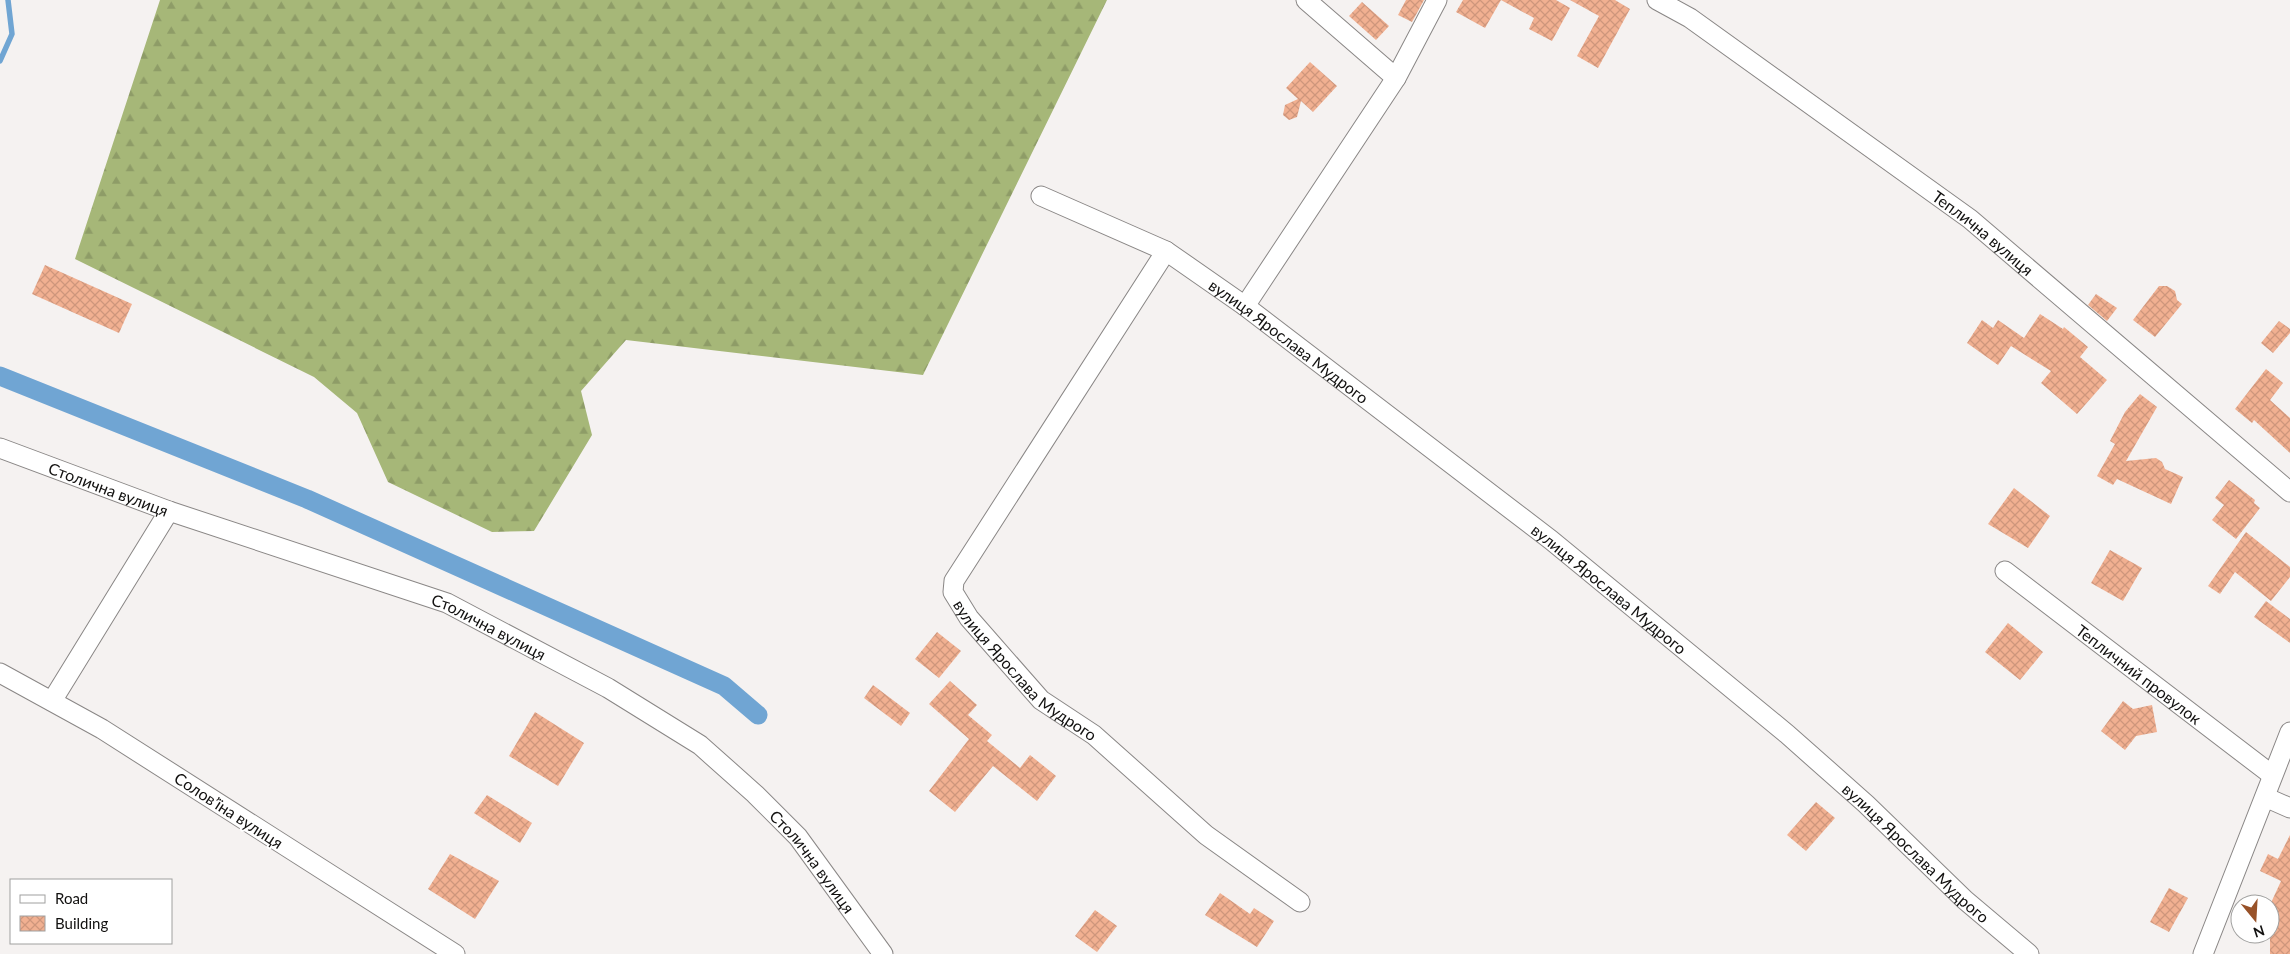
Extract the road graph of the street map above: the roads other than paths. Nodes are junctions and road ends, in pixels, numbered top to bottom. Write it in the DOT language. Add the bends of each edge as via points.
graph roads {
  1 [pos="1306,0"];
  2 [pos="1437,0"];
  3 [pos="1657,0"];
  4 [pos="1396,78"];
  5 [pos="1041,196"];
  6 [pos="1166,251"];
  7 [pos="1245,306"];
  8 [pos="0,448"];
  9 [pos="2290,492"];
  10 [pos="169,511"];
  11 [pos="2005,571"];
  12 [pos="0,673"];
  13 [pos="52,702"];
  14 [pos="2290,732"];
  15 [pos="2272,775"];
  16 [pos="2265,797"];
  17 [pos="2290,808"];
  18 [pos="1300,902"];
  19 [pos="455,954"];
  20 [pos="884,954"];
  21 [pos="2029,954"];
  22 [pos="2203,954"];
  1 -- 4 [label="street"];
  2 -- 4 [label="street"];
  3 -- 9 [label="street, Теплична вулиця" via="1690,18 1970,220"];
  4 -- 7 [label="street"];
  5 -- 6 [label="street, вулиця Ярослава Мудрого"];
  6 -- 7 [label="street, вулиця Ярослава Мудрого"];
  6 -- 18 [label="street, вулиця Ярослава Мудрого" via="954,581 953,592 969,618 1041,700 1094,735 1206,835"];
  7 -- 21 [label="street, вулиця Ярослава Мудрого" via="1582,565 1787,734 1866,804 1965,900"];
  8 -- 10 [label="street, Столична вулиця"];
  10 -- 13 [label="street"];
  10 -- 20 [label="street, Столична вулиця" via="447,603 608,688 700,745 798,837"];
  11 -- 15 [label="street, Тепличний провулок"];
  12 -- 13 [label="street, Соловʼїна вулиця"];
  13 -- 19 [label="street, Соловʼїна вулиця" via="102,729"];
  14 -- 15 [label="street"];
  15 -- 16 [label="street"];
  16 -- 17 [label="street"];
  16 -- 22 [label="street"];
}
